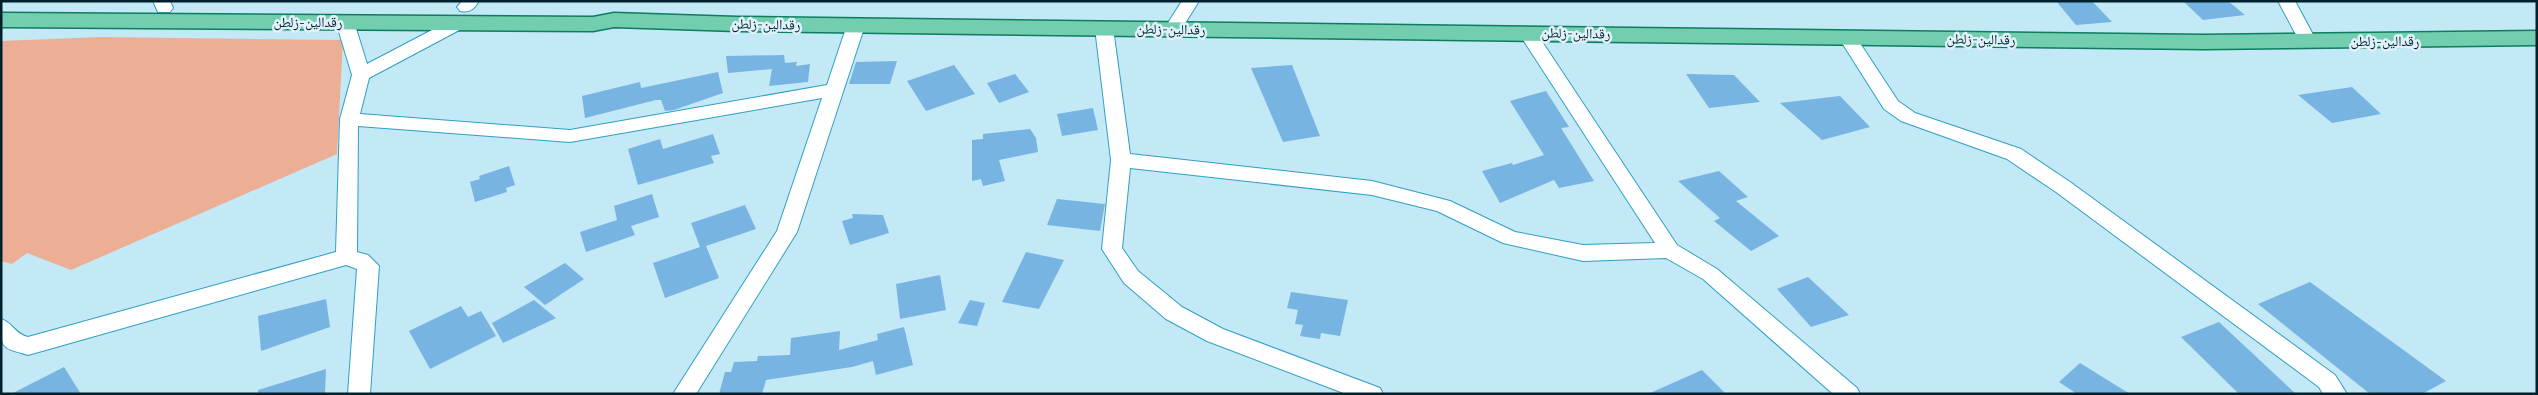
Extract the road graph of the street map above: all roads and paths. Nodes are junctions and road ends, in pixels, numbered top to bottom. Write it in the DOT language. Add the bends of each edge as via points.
graph roads {
  1 [pos="1191,1"];
  2 [pos="2286,1"];
  3 [pos="162,4"];
  4 [pos="1,5"];
  5 [pos="465,11"];
  6 [pos="1,20"];
  7 [pos="345,22"];
  8 [pos="856,25"];
  9 [pos="1104,28"];
  10 [pos="1172,29"];
  11 [pos="1527,32"];
  12 [pos="1848,38"];
  13 [pos="2537,38"];
  14 [pos="2308,42"];
  15 [pos="361,75"];
  16 [pos="834,90"];
  17 [pos="349,119"];
  18 [pos="1121,160"];
  19 [pos="1670,250"];
  20 [pos="346,257"];
  21 [pos="1,327"];
  22 [pos="359,394"];
  23 [pos="684,394"];
  24 [pos="1372,394"];
  25 [pos="1849,394"];
  26 [pos="2336,394"];
  1 -- 10 [label="street"];
  2 -- 14 [label="street"];
  3 -- 4 [label="main road, رقدالين-زلطن"];
  3 -- 5 [label="main road, رقدالين-زلطن"];
  5 -- 7 [label="main road, رقدالين-زلطن"];
  5 -- 8 [label="main road, رقدالين-زلطن" via="593,24 614,20"];
  5 -- 15 [label="street"];
  6 -- 7 [label="main road, رقدالين-زلطن"];
  7 -- 15 [label="street"];
  8 -- 9 [label="main road, رقدالين-زلطن"];
  8 -- 16 [label="street"];
  9 -- 10 [label="main road, رقدالين-زلطن"];
  9 -- 18 [label="street"];
  10 -- 11 [label="main road, رقدالين-زلطن"];
  11 -- 12 [label="main road, رقدالين-زلطن"];
  11 -- 19 [label="street"];
  12 -- 14 [label="main road, رقدالين-زلطن"];
  12 -- 26 [label="street" via="1892,105 1908,116 2014,154 2327,380"];
  13 -- 14 [label="main road, رقدالين-زلطن"];
  15 -- 17 [label="street"];
  16 -- 17 [label="street" via="570,136"];
  16 -- 23 [label="street" via="787,232"];
  17 -- 20 [label="street"];
  18 -- 19 [label="street" via="1372,188 1443,206 1510,238 1583,253"];
  18 -- 24 [label="street" via="1112,250 1131,277 1174,313 1215,335"];
  19 -- 25 [label="street" via="1710,274"];
  20 -- 21 [label="street" via="28,346 12,342"];
  20 -- 22 [label="street" via="361,260 368,266"];
}
